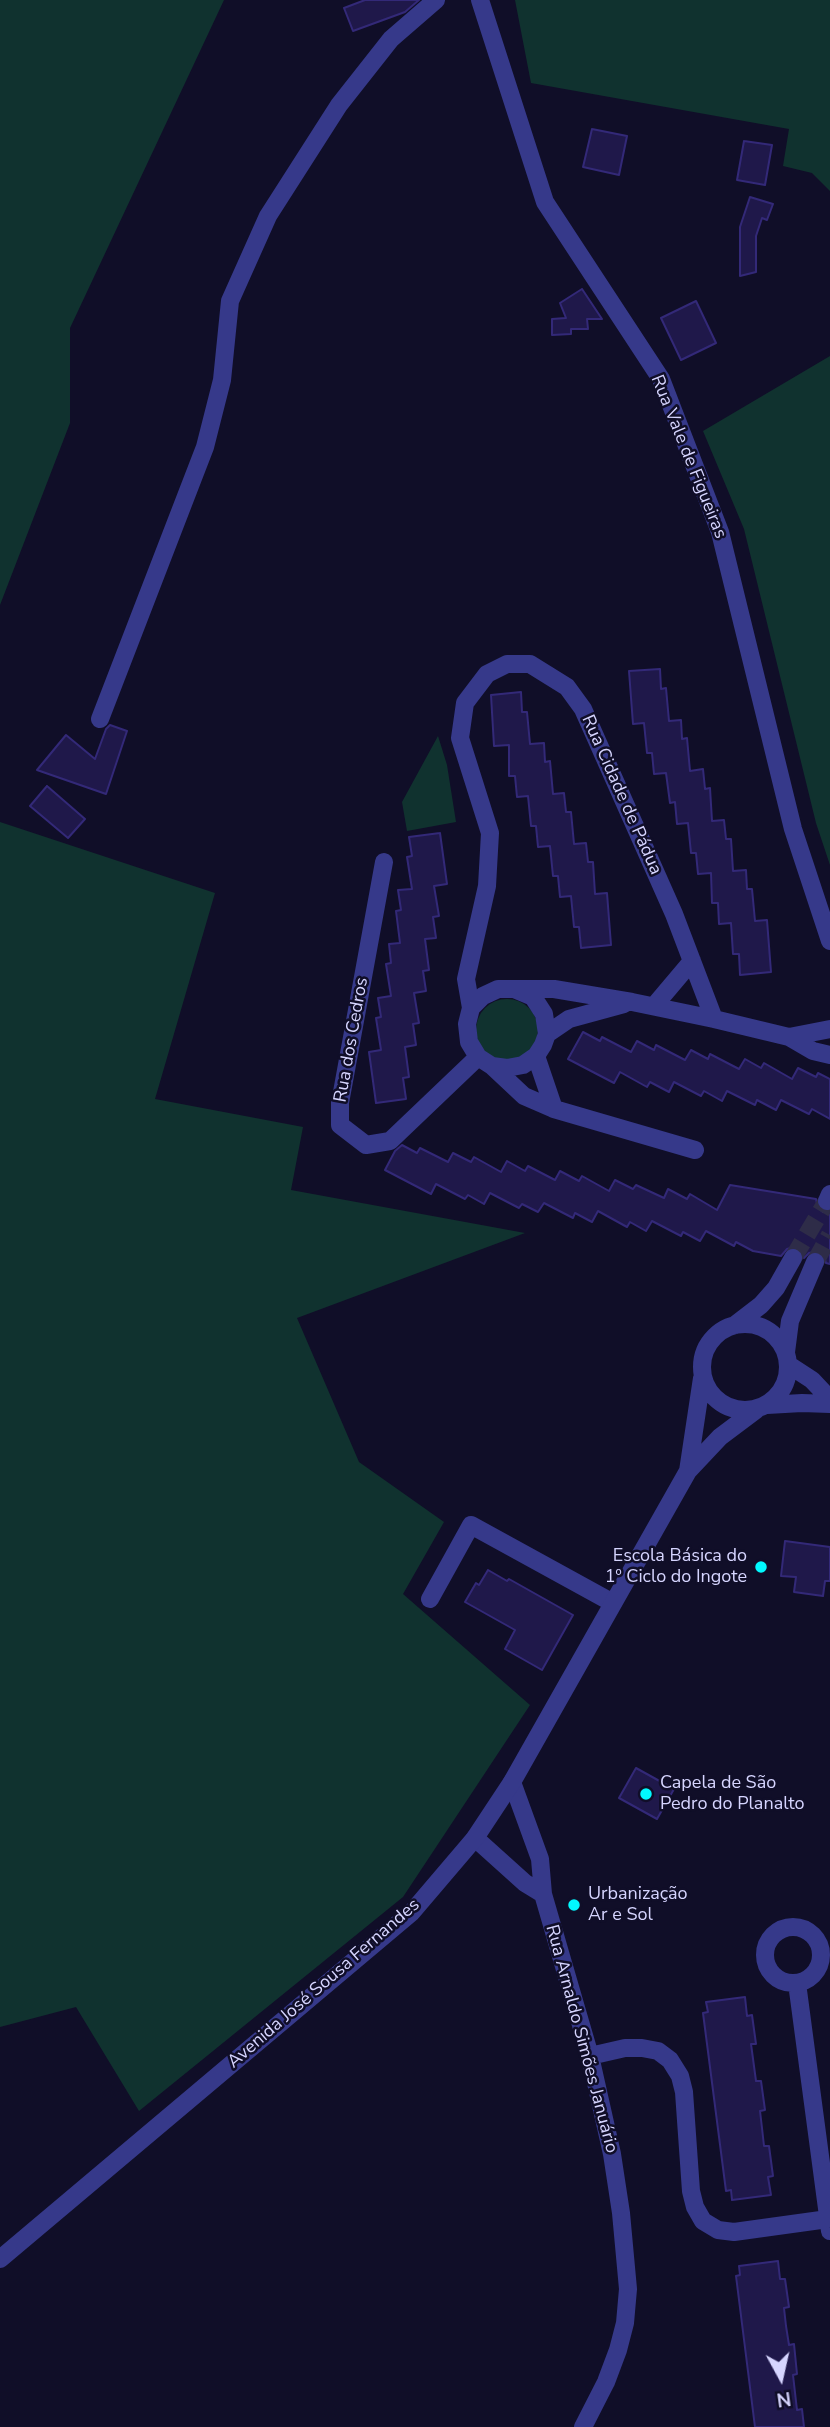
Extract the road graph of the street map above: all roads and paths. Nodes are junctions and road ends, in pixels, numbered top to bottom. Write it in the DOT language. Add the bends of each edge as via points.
graph roads {
  1 [pos="436,0"];
  2 [pos="480,0"];
  3 [pos="100,719"];
  4 [pos="384,862"];
  5 [pos="830,941"];
  6 [pos="692,961"];
  7 [pos="514,989"];
  8 [pos="632,1002"];
  9 [pos="654,1006"];
  10 [pos="471,1008"];
  11 [pos="714,1018"];
  12 [pos="830,1029"];
  13 [pos="547,1034"];
  14 [pos="789,1037"];
  15 [pos="830,1055"];
  16 [pos="536,1056"];
  17 [pos="485,1061"];
  18 [pos="554,1109"];
  19 [pos="695,1150"];
  20 [pos="793,1258"];
  21 [pos="816,1262"];
  22 [pos="735,1325"];
  23 [pos="788,1358"];
  24 [pos="702,1378"];
  25 [pos="830,1401"];
  26 [pos="761,1408"];
  27 [pos="688,1471"];
  28 [pos="430,1599"];
  29 [pos="613,1603"];
  30 [pos="512,1782"];
  31 [pos="475,1838"];
  32 [pos="543,1894"];
  33 [pos="797,1983"];
  34 [pos="590,2056"];
  35 [pos="829,2225"];
  36 [pos="0,2259"];
  37 [pos="583,2427"];
  1 -- 3 [label="street" via="391,39 340,105 268,216 230,301 222,380 205,447"];
  2 -- 5 [label="street, Rua Vale de Figueiras" via="545,202 661,379 720,532 793,829"];
  4 -- 17 [label="street, Rua dos Cedros" via="340,1103 341,1125 366,1145 390,1141"];
  6 -- 9 [label="street"];
  6 -- 10 [label="street, Rua Cidade de Pádua" via="583,709 567,687 530,664 507,664 486,674 465,703 460,738 490,832 487,886 466,979"];
  6 -- 11 [label="street, Rua Cidade de Pádua"];
  7 -- 8 [label="street" via="554,989"];
  7 -- 10 [label="street" via="482,996"];
  7 -- 13 [label="street" via="533,997 544,1014"];
  8 -- 9 [label="street"];
  8 -- 13 [label="street" via="569,1020"];
  9 -- 11 [label="street"];
  10 -- 17 [label="street" via="469,1042"];
  11 -- 14 [label="street"];
  12 -- 14 [label="street"];
  13 -- 16 [label="street"];
  14 -- 15 [label="street"];
  16 -- 17 [label="street" via="507,1068"];
  16 -- 18 [label="street"];
  17 -- 18 [label="street" via="523,1096"];
  18 -- 19 [label="street"];
  20 -- 22 [label="street" via="761,1305"];
  21 -- 23 [label="street" via="790,1321"];
  22 -- 23 [label="street" via="766,1329 782,1343"];
  22 -- 24 [label="street" via="712,1339 705,1351"];
  23 -- 25 [label="street"];
  23 -- 26 [label="street" via="783,1388"];
  24 -- 26 [label="street" via="717,1401 729,1408"];
  24 -- 27 [label="street, Avenida José Sousa Fernandes"];
  25 -- 26 [label="street"];
  26 -- 27 [label="street, Avenida José Sousa Fernandes" via="720,1437"];
  27 -- 29 [label="street, Avenida José Sousa Fernandes"];
  28 -- 29 [label="street" via="471,1525"];
  29 -- 30 [label="street, Avenida José Sousa Fernandes"];
  30 -- 31 [label="street, Avenida José Sousa Fernandes"];
  30 -- 32 [label="street, Rua Arnaldo Simões Januário" via="540,1859"];
  31 -- 32 [label="street"];
  31 -- 36 [label="street, Avenida José Sousa Fernandes" via="412,1912"];
  32 -- 34 [label="street, Rua Arnaldo Simões Januário"];
  33 -- 35 [label="street"];
  34 -- 35 [label="street" via="642,2048 658,2051 670,2060 684,2092 691,2190 703,2221 734,2232"];
  34 -- 37 [label="street, Rua Arnaldo Simões Januário" via="612,2154 628,2289 618,2350"];
}
